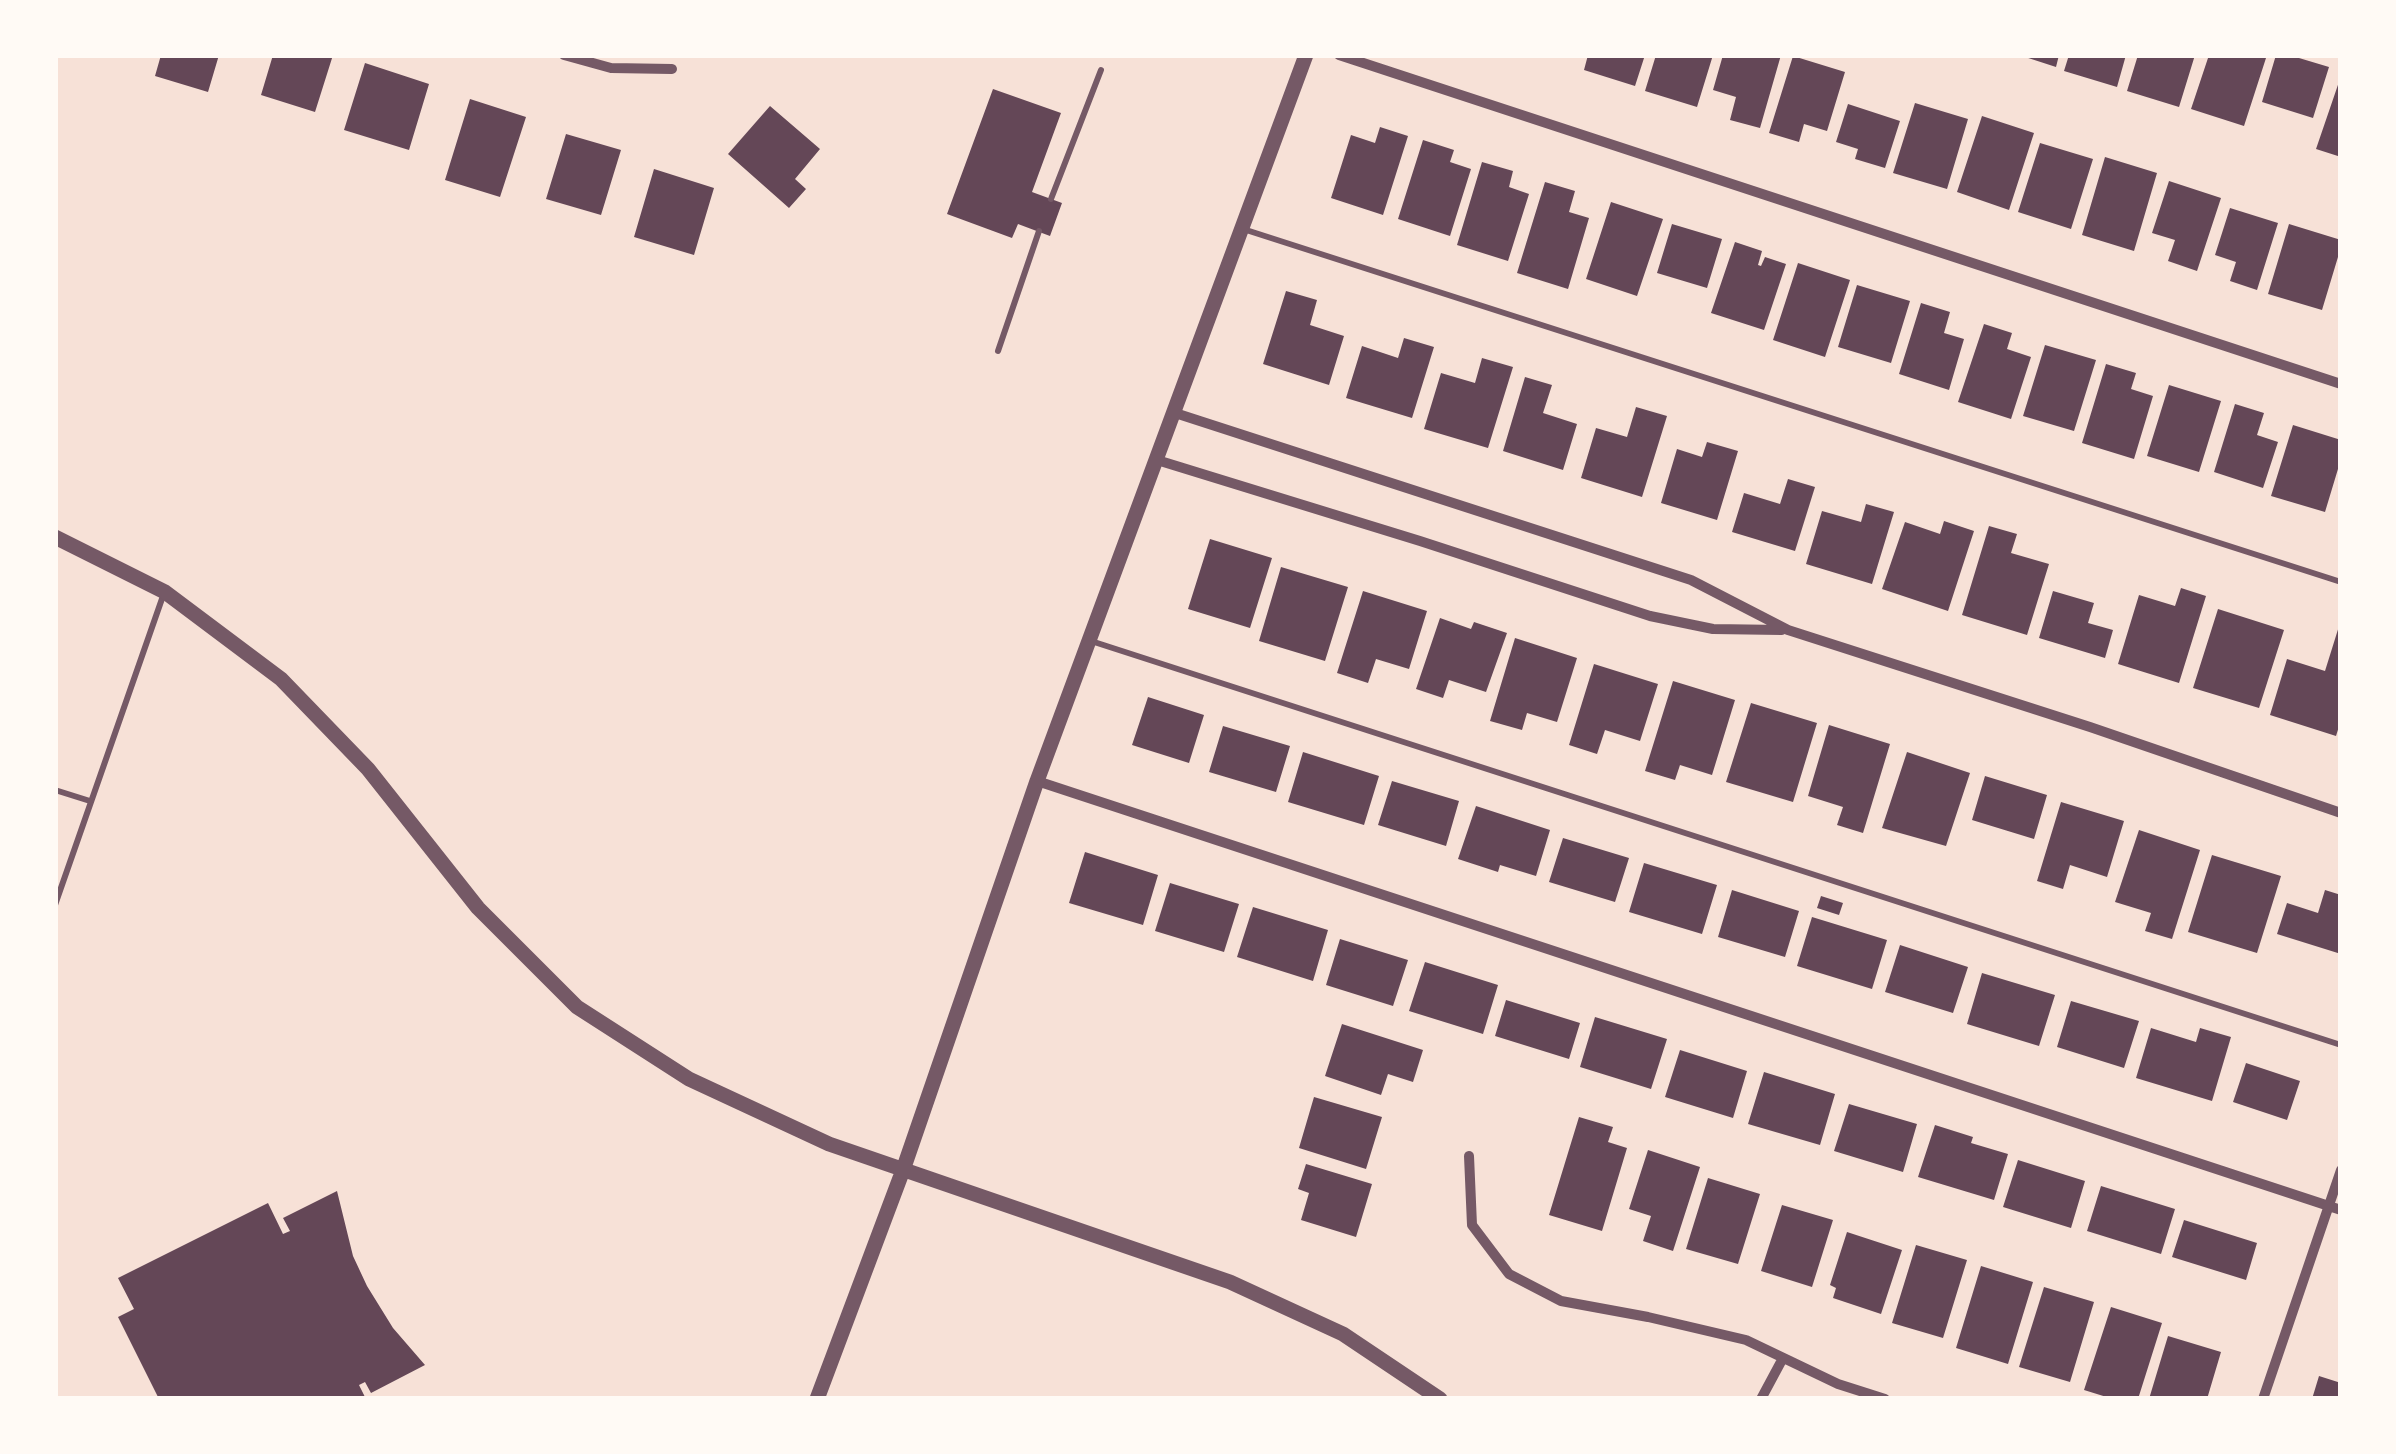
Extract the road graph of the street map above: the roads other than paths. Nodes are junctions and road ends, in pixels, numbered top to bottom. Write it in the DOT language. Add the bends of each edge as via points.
graph roads {
  1 [pos="564,55"];
  2 [pos="1306,55"];
  3 [pos="1340,55"];
  4 [pos="672,69"];
  5 [pos="1101,70"];
  6 [pos="1051,199"];
  7 [pos="1241,228"];
  8 [pos="1039,232"];
  9 [pos="998,351"];
  10 [pos="2341,384"];
  11 [pos="1172,412"];
  12 [pos="1157,460"];
  13 [pos="55,538"];
  14 [pos="2341,582"];
  15 [pos="165,592"];
  16 [pos="1788,630"];
  17 [pos="1090,640"];
  18 [pos="1037,781"];
  19 [pos="55,790"];
  20 [pos="90,802"];
  21 [pos="2341,813"];
  22 [pos="55,905"];
  23 [pos="2341,1045"];
  24 [pos="1469,1156"];
  25 [pos="903,1170"];
  26 [pos="2341,1170"];
  27 [pos="2335,1208"];
  28 [pos="1783,1358"];
  29 [pos="817,1399"];
  30 [pos="1440,1399"];
  31 [pos="1761,1399"];
  32 [pos="1885,1399"];
  33 [pos="2263,1399"];
  1 -- 4 [label="street" via="611,68"];
  2 -- 7 [label="street"];
  3 -- 10 [label="street"];
  5 -- 6 [label="lane"];
  7 -- 11 [label="street"];
  7 -- 14 [label="lane"];
  8 -- 9 [label="lane"];
  11 -- 12 [label="street"];
  11 -- 16 [label="street" via="1692,580"];
  12 -- 16 [label="street" via="1650,616 1713,629"];
  12 -- 17 [label="street"];
  13 -- 15 [label="street"];
  15 -- 20 [label="lane"];
  15 -- 25 [label="street" via="281,679 368,769 478,908 577,1006 689,1079 829,1144"];
  16 -- 21 [label="street"];
  17 -- 18 [label="street"];
  17 -- 23 [label="lane"];
  18 -- 25 [label="street"];
  18 -- 27 [label="street"];
  19 -- 20 [label="lane"];
  20 -- 22 [label="lane"];
  24 -- 28 [label="street" via="1472,1224 1508,1274 1561,1301 1746,1340"];
  25 -- 29 [label="street"];
  25 -- 30 [label="street" via="1230,1282 1343,1334"];
  26 -- 27 [label="street"];
  27 -- 33 [label="street"];
  28 -- 31 [label="street"];
  28 -- 32 [label="street"];
}
